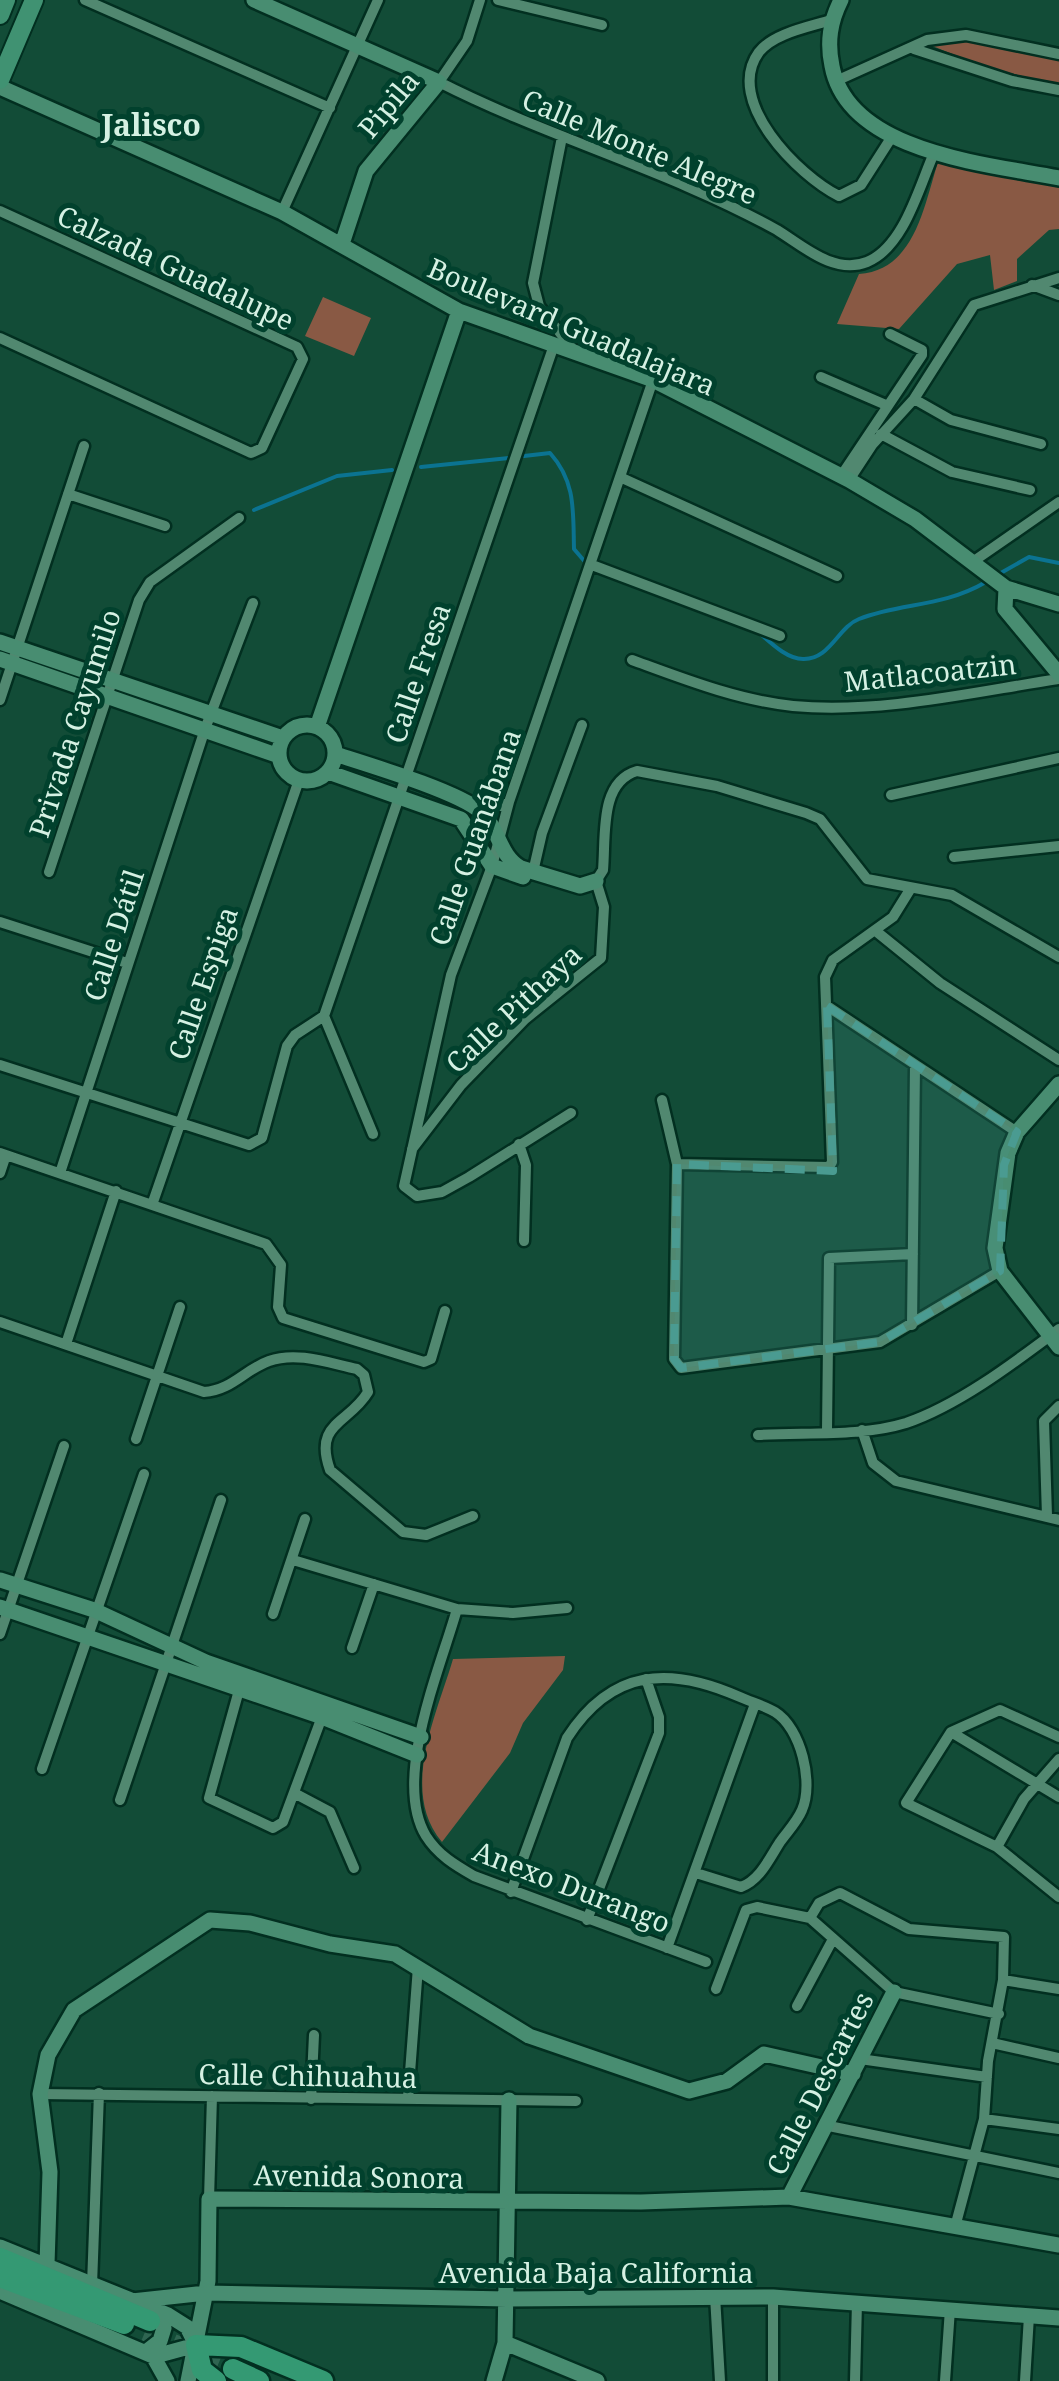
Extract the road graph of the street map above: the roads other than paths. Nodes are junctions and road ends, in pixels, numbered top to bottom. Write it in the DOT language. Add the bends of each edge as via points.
graph roads {
  1 [pos="6,0"];
  2 [pos="34,0"];
  3 [pos="85,0"];
  4 [pos="378,0"];
  5 [pos="480,0"];
  6 [pos="498,0"];
  7 [pos="841,0"];
  8 [pos="259,1"];
  9 [pos="0,15"];
  10 [pos="831,20"];
  11 [pos="602,25"];
  12 [pos="359,46"];
  13 [pos="914,49"];
  14 [pos="1059,54"];
  15 [pos="439,82"];
  16 [pos="835,82"];
  17 [pos="0,85"];
  18 [pos="1059,90"];
  19 [pos="330,108"];
  20 [pos="893,136"];
  21 [pos="562,137"];
  22 [pos="934,153"];
  23 [pos="1059,178"];
  24 [pos="0,211"];
  25 [pos="282,212"];
  26 [pos="342,244"];
  27 [pos="1059,278"];
  28 [pos="1032,285"];
  29 [pos="1059,295"];
  30 [pos="459,311"];
  31 [pos="890,334"];
  32 [pos="0,338"];
  33 [pos="554,345"];
  34 [pos="575,352"];
  35 [pos="821,377"];
  36 [pos="654,380"];
  37 [pos="914,399"];
  38 [pos="886,405"];
  39 [pos="881,434"];
  40 [pos="1041,444"];
  41 [pos="84,446"];
  42 [pos="622,478"];
  43 [pos="845,478"];
  44 [pos="1030,490"];
  45 [pos="68,494"];
  46 [pos="1059,502"];
  47 [pos="239,518"];
  48 [pos="165,526"];
  49 [pos="592,565"];
  50 [pos="976,566"];
  51 [pos="836,576"];
  52 [pos="1002,585"];
  53 [pos="253,603"];
  54 [pos="1059,604"];
  55 [pos="780,636"];
  56 [pos="0,642"];
  57 [pos="10,657"];
  58 [pos="632,660"];
  59 [pos="1059,676"];
  60 [pos="112,680"];
  61 [pos="107,697"];
  62 [pos="0,700"];
  63 [pos="212,712"];
  64 [pos="582,725"];
  65 [pos="317,726"];
  66 [pos="204,730"];
  67 [pos="283,738"];
  68 [pos="335,754"];
  69 [pos="279,756"];
  70 [pos="1059,758"];
  71 [pos="328,772"];
  72 [pos="405,777"];
  73 [pos="299,780"];
  74 [pos="891,795"];
  75 [pos="398,796"];
  76 [pos="508,802"];
  77 [pos="482,812"];
  78 [pos="498,842"];
  79 [pos="1059,846"];
  80 [pos="954,857"];
  81 [pos="492,866"];
  82 [pos="49,872"];
  83 [pos="533,872"];
  84 [pos="556,879"];
  85 [pos="596,881"];
  86 [pos="911,888"];
  87 [pos="0,922"];
  88 [pos="876,932"];
  89 [pos="1059,957"];
  90 [pos="127,963"];
  91 [pos="827,1006"];
  92 [pos="324,1016"];
  93 [pos="1059,1060"];
  94 [pos="0,1065"];
  95 [pos="915,1066"];
  96 [pos="1059,1084"];
  97 [pos="85,1093"];
  98 [pos="662,1100"];
  99 [pos="571,1113"];
  100 [pos="180,1124"];
  101 [pos="1017,1132"];
  102 [pos="373,1134"];
  103 [pos="520,1144"];
  104 [pos="3,1154"];
  105 [pos="408,1154"];
  106 [pos="677,1164"];
  107 [pos="0,1172"];
  108 [pos="60,1173"];
  109 [pos="116,1191"];
  110 [pos="154,1202"];
  111 [pos="524,1240"];
  112 [pos="912,1254"];
  113 [pos="1000,1270"];
  114 [pos="180,1308"];
  115 [pos="446,1312"];
  116 [pos="0,1322"];
  117 [pos="912,1325"];
  118 [pos="1056,1337"];
  119 [pos="66,1344"];
  120 [pos="828,1346"];
  121 [pos="158,1375"];
  122 [pos="1059,1406"];
  123 [pos="827,1430"];
  124 [pos="862,1430"];
  125 [pos="758,1434"];
  126 [pos="136,1439"];
  127 [pos="64,1446"];
  128 [pos="144,1474"];
  129 [pos="221,1500"];
  130 [pos="472,1516"];
  131 [pos="1053,1518"];
  132 [pos="306,1519"];
  133 [pos="292,1560"];
  134 [pos="8,1583"];
  135 [pos="374,1584"];
  136 [pos="4,1608"];
  137 [pos="567,1608"];
  138 [pos="94,1610"];
  139 [pos="457,1610"];
  140 [pos="273,1614"];
  141 [pos="0,1634"];
  142 [pos="87,1634"];
  143 [pos="170,1647"];
  144 [pos="352,1648"];
  145 [pos="164,1664"];
  146 [pos="245,1673"];
  147 [pos="646,1679"];
  148 [pos="239,1690"];
  149 [pos="755,1704"];
  150 [pos="324,1709"];
  151 [pos="951,1732"];
  152 [pos="421,1736"];
  153 [pos="1059,1737"];
  154 [pos="417,1755"];
  155 [pos="1059,1759"];
  156 [pos="42,1769"];
  157 [pos="1035,1783"];
  158 [pos="294,1793"];
  159 [pos="1059,1797"];
  160 [pos="120,1800"];
  161 [pos="997,1847"];
  162 [pos="354,1868"];
  163 [pos="696,1873"];
  164 [pos="1057,1889"];
  165 [pos="511,1892"];
  166 [pos="810,1918"];
  167 [pos="587,1920"];
  168 [pos="833,1939"];
  169 [pos="668,1948"];
  170 [pos="706,1962"];
  171 [pos="418,1967"];
  172 [pos="1004,1980"];
  173 [pos="716,1989"];
  174 [pos="1059,1989"];
  175 [pos="894,1992"];
  176 [pos="797,2006"];
  177 [pos="999,2014"];
  178 [pos="314,2035"];
  179 [pos="992,2044"];
  180 [pos="1059,2058"];
  181 [pos="856,2066"];
  182 [pos="986,2077"];
  183 [pos="99,2093"];
  184 [pos="40,2094"];
  185 [pos="212,2096"];
  186 [pos="311,2099"];
  187 [pos="408,2099"];
  188 [pos="508,2100"];
  189 [pos="576,2101"];
  190 [pos="984,2119"];
  191 [pos="824,2125"];
  192 [pos="1059,2128"];
  193 [pos="973,2158"];
  194 [pos="1059,2173"];
  195 [pos="789,2197"];
  196 [pos="209,2199"];
  197 [pos="508,2202"];
  198 [pos="955,2227"];
  199 [pos="1059,2245"];
  200 [pos="0,2248"];
  201 [pos="0,2258"];
  202 [pos="47,2264"];
  203 [pos="0,2277"];
  204 [pos="92,2285"];
  205 [pos="0,2292"];
  206 [pos="206,2293"];
  207 [pos="715,2296"];
  208 [pos="773,2297"];
  209 [pos="507,2299"];
  210 [pos="132,2301"];
  211 [pos="857,2301"];
  212 [pos="950,2309"];
  213 [pos="1029,2316"];
  214 [pos="1059,2318"];
  215 [pos="148,2329"];
  216 [pos="196,2344"];
  217 [pos="505,2344"];
  218 [pos="230,2367"];
  219 [pos="167,2381"];
  220 [pos="175,2381"];
  221 [pos="188,2381"];
  222 [pos="259,2381"];
  223 [pos="294,2381"];
  224 [pos="323,2381"];
  225 [pos="494,2381"];
  226 [pos="598,2381"];
  227 [pos="720,2381"];
  228 [pos="773,2381"];
  229 [pos="855,2381"];
  230 [pos="945,2381"];
  231 [pos="1025,2381"];
  1 -- 9 [label="main road"];
  2 -- 17 [label="main road"];
  3 -- 19 [label="street"];
  4 -- 12 [label="street"];
  5 -- 15 [label="street, Pipila" via="467,41"];
  6 -- 11 [label="street"];
  7 -- 10 [label="main road"];
  8 -- 12 [label="main road"];
  10 -- 16 [label="main road"];
  10 -- 20 [label="street" via="760,50 750,88 758,114 781,149 818,186 839,196 860,185"];
  12 -- 15 [label="main road"];
  12 -- 19 [label="street"];
  13 -- 14 [label="street" via="927,40 966,34"];
  13 -- 16 [label="street"];
  13 -- 18 [label="street"];
  15 -- 21 [label="street, Calle Monte Alegre"];
  15 -- 26 [label="main road, Pipila" via="366,171"];
  16 -- 20 [label="main road" via="858,115"];
  17 -- 25 [label="main road, Boulevard Guadalajara"];
  19 -- 25 [label="street"];
  20 -- 22 [label="main road"];
  21 -- 22 [label="street, Calle Monte Alegre" via="727,202 844,266 884,252"];
  21 -- 34 [label="street" via="533,283 539,306"];
  22 -- 23 [label="main road"];
  24 -- 32 [label="street, Calzada Guadalupe" via="297,347 303,359 262,448 251,453"];
  25 -- 26 [label="main road, Boulevard Guadalajara"];
  26 -- 30 [label="main road, Boulevard Guadalajara"];
  27 -- 28 [label="street"];
  28 -- 29 [label="street"];
  28 -- 37 [label="street" via="974,305"];
  30 -- 33 [label="main road, Boulevard Guadalajara"];
  30 -- 65 [label="main road"];
  31 -- 38 [label="street" via="922,355"];
  33 -- 34 [label="main road, Boulevard Guadalajara"];
  33 -- 72 [label="street, Calle Fresa"];
  34 -- 36 [label="main road, Boulevard Guadalajara"];
  35 -- 38 [label="street"];
  36 -- 42 [label="street, Calle Guanábana"];
  36 -- 43 [label="main road, Boulevard Guadalajara"];
  37 -- 39 [label="street"];
  37 -- 40 [label="street" via="952,420"];
  38 -- 43 [label="street"];
  39 -- 43 [label="street"];
  39 -- 44 [label="street" via="952,472"];
  41 -- 45 [label="street"];
  42 -- 49 [label="street, Calle Guanábana"];
  42 -- 51 [label="street"];
  43 -- 50 [label="main road, Boulevard Guadalajara"];
  45 -- 48 [label="street"];
  45 -- 57 [label="street"];
  46 -- 50 [label="street"];
  47 -- 60 [label="street, Privada Cayumilo" via="150,582"];
  49 -- 55 [label="street"];
  49 -- 76 [label="street, Calle Guanábana"];
  50 -- 52 [label="main road, Boulevard Guadalajara"];
  52 -- 54 [label="main road, Boulevard Guadalajara"];
  52 -- 59 [label="main road" via="1004,609"];
  53 -- 63 [label="street, Calle Dátil"];
  56 -- 57 [label="main road"];
  57 -- 60 [label="main road"];
  57 -- 61 [label="main road"];
  57 -- 62 [label="street"];
  58 -- 59 [label="street, Matlacoatzin" via="721,692 794,706 892,704"];
  60 -- 61 [label="street, Privada Cayumilo"];
  60 -- 63 [label="main road"];
  61 -- 66 [label="main road"];
  61 -- 82 [label="street, Privada Cayumilo"];
  63 -- 66 [label="street, Calle Dátil"];
  63 -- 67 [label="main road"];
  64 -- 83 [label="street"];
  65 -- 67 [label="main road" via="298,726"];
  65 -- 68 [label="main road"];
  66 -- 69 [label="main road"];
  66 -- 90 [label="street, Calle Dátil"];
  67 -- 69 [label="main road"];
  68 -- 71 [label="main road"];
  68 -- 72 [label="main road"];
  69 -- 73 [label="main road"];
  70 -- 74 [label="street"];
  71 -- 73 [label="main road"];
  71 -- 75 [label="main road"];
  72 -- 75 [label="street, Calle Fresa"];
  72 -- 77 [label="main road"];
  73 -- 100 [label="street, Calle Espiga"];
  75 -- 81 [label="main road" via="461,819"];
  75 -- 92 [label="street, Calle Fresa"];
  76 -- 77 [label="street"];
  76 -- 78 [label="street, Calle Guanábana"];
  77 -- 78 [label="main road"];
  78 -- 81 [label="street, Calle Guanábana"];
  78 -- 83 [label="main road" via="513,864"];
  79 -- 80 [label="street"];
  81 -- 84 [label="main road"];
  81 -- 105 [label="street, Calle Guanábana" via="450,975"];
  83 -- 84 [label="main road"];
  84 -- 85 [label="main road" via="580,886"];
  85 -- 86 [label="street, Calle Pithaya" via="603,870 611,790 637,770 717,786 820,819 863,876"];
  85 -- 105 [label="street, Calle Pithaya" via="604,907 596,964 525,1019 461,1085"];
  86 -- 88 [label="street"];
  86 -- 89 [label="street" via="952,895"];
  87 -- 90 [label="street"];
  88 -- 91 [label="street" via="833,960 825,977"];
  88 -- 93 [label="street" via="940,983"];
  90 -- 97 [label="street, Calle Dátil"];
  91 -- 95 [label="street"];
  91 -- 106 [label="street" via="829,1168"];
  92 -- 100 [label="street" via="287,1046 256,1143"];
  92 -- 102 [label="street"];
  94 -- 97 [label="street"];
  95 -- 101 [label="street"];
  95 -- 112 [label="street"];
  96 -- 101 [label="main road"];
  97 -- 100 [label="street"];
  97 -- 108 [label="street, Calle Dátil"];
  98 -- 106 [label="street"];
  99 -- 103 [label="street, Calle Guanábana"];
  100 -- 110 [label="street, Calle Espiga"];
  101 -- 113 [label="main road" via="1004,1165 995,1248"];
  103 -- 105 [label="street, Calle Guanábana" via="429,1196 408,1193 404,1186"];
  103 -- 111 [label="street" via="526,1165"];
  104 -- 107 [label="street"];
  104 -- 108 [label="street"];
  106 -- 120 [label="street" via="674,1360 680,1368"];
  108 -- 109 [label="street"];
  109 -- 110 [label="street"];
  109 -- 119 [label="street"];
  110 -- 115 [label="street" via="266,1244 281,1265 283,1318 424,1362 432,1359"];
  112 -- 117 [label="street"];
  112 -- 120 [label="street" via="831,1255"];
  113 -- 117 [label="street"];
  113 -- 118 [label="main road"];
  114 -- 121 [label="street"];
  116 -- 119 [label="street"];
  117 -- 120 [label="street" via="870,1345"];
  118 -- 124 [label="street" via="912,1420"];
  119 -- 121 [label="street"];
  120 -- 123 [label="street"];
  121 -- 126 [label="street"];
  121 -- 130 [label="street" via="204,1392 224,1390 265,1362 290,1356 357,1369 368,1392 332,1426 325,1455 330,1470 402,1532 426,1535"];
  122 -- 131 [label="street" via="1044,1421"];
  123 -- 124 [label="street"];
  123 -- 125 [label="street"];
  124 -- 131 [label="street" via="873,1463 896,1481"];
  127 -- 134 [label="street"];
  128 -- 138 [label="street"];
  129 -- 143 [label="street"];
  132 -- 133 [label="street"];
  133 -- 135 [label="street"];
  133 -- 140 [label="street"];
  134 -- 136 [label="street"];
  134 -- 138 [label="main road"];
  135 -- 139 [label="street"];
  135 -- 144 [label="street"];
  136 -- 141 [label="street"];
  136 -- 142 [label="main road"];
  137 -- 139 [label="street"];
  138 -- 142 [label="street"];
  138 -- 143 [label="main road"];
  139 -- 152 [label="street, Anexo Durango"];
  142 -- 145 [label="main road"];
  142 -- 156 [label="street"];
  143 -- 145 [label="street"];
  143 -- 146 [label="main road"];
  145 -- 148 [label="main road"];
  145 -- 160 [label="street"];
  146 -- 148 [label="street"];
  146 -- 150 [label="main road"];
  147 -- 149 [label="street" via="672,1674"];
  147 -- 165 [label="street" via="614,1692 580,1718 567,1738"];
  147 -- 167 [label="street" via="659,1733"];
  148 -- 150 [label="main road"];
  148 -- 158 [label="street" via="209,1798 272,1828 283,1822"];
  149 -- 163 [label="street"];
  149 -- 163 [label="street" via="778,1713 794,1733 806,1794 802,1810 747,1886"];
  150 -- 152 [label="main road"];
  150 -- 154 [label="main road"];
  150 -- 158 [label="street"];
  151 -- 153 [label="street" via="1000,1710"];
  151 -- 157 [label="street"];
  151 -- 161 [label="street" via="906,1803"];
  152 -- 154 [label="street, Anexo Durango"];
  154 -- 165 [label="street, Anexo Durango" via="412,1792 426,1837 443,1858"];
  155 -- 157 [label="street"];
  157 -- 159 [label="street"];
  157 -- 161 [label="street"];
  158 -- 162 [label="street" via="330,1812"];
  161 -- 164 [label="street"];
  163 -- 169 [label="street"];
  165 -- 167 [label="street, Anexo Durango"];
  166 -- 168 [label="street"];
  166 -- 172 [label="street" via="819,1903 840,1893 909,1929 1004,1937"];
  166 -- 173 [label="street" via="746,1910"];
  167 -- 169 [label="street, Anexo Durango"];
  168 -- 175 [label="street"];
  168 -- 176 [label="street"];
  169 -- 170 [label="street, Anexo Durango"];
  171 -- 181 [label="main road" via="529,2036 689,2090 727,2081 764,2054"];
  171 -- 184 [label="main road" via="378,1948 210,1920 74,2010 48,2055"];
  171 -- 187 [label="street"];
  172 -- 174 [label="street"];
  172 -- 177 [label="street"];
  175 -- 177 [label="street"];
  175 -- 181 [label="main road, Calle Descartes"];
  177 -- 179 [label="street"];
  178 -- 186 [label="street"];
  179 -- 180 [label="street"];
  179 -- 182 [label="street"];
  181 -- 182 [label="street"];
  181 -- 191 [label="main road, Calle Descartes"];
  182 -- 190 [label="street"];
  183 -- 184 [label="street, Calle Chihuahua"];
  183 -- 185 [label="street, Calle Chihuahua"];
  183 -- 204 [label="street"];
  184 -- 202 [label="main road" via="50,2172"];
  185 -- 186 [label="street, Calle Chihuahua"];
  185 -- 196 [label="street"];
  186 -- 187 [label="street, Calle Chihuahua"];
  187 -- 188 [label="street, Calle Chihuahua"];
  188 -- 189 [label="street, Calle Chihuahua"];
  188 -- 197 [label="main road"];
  190 -- 192 [label="street"];
  190 -- 193 [label="street"];
  191 -- 193 [label="street"];
  191 -- 195 [label="main road, Calle Descartes"];
  193 -- 194 [label="street"];
  193 -- 198 [label="street"];
  195 -- 197 [label="main road"];
  195 -- 198 [label="main road"];
  196 -- 197 [label="main road, Avenida Sonora"];
  196 -- 206 [label="main road"];
  197 -- 209 [label="main road"];
  198 -- 199 [label="main road"];
  200 -- 202 [label="main road"];
  201 -- 215 [label="highway"];
  202 -- 204 [label="main road"];
  203 -- 215 [label="highway"];
  204 -- 210 [label="main road"];
  205 -- 215 [label="main road"];
  206 -- 209 [label="main road, Avenida Baja California"];
  206 -- 210 [label="main road, Avenida Baja California"];
  206 -- 216 [label="main road"];
  207 -- 208 [label="main road, Avenida Baja California"];
  207 -- 209 [label="main road, Avenida Baja California"];
  207 -- 227 [label="street"];
  208 -- 211 [label="main road, Avenida Baja California"];
  208 -- 228 [label="street"];
  209 -- 217 [label="main road"];
  210 -- 215 [label="main road"];
  211 -- 212 [label="main road, Avenida Baja California"];
  211 -- 229 [label="street"];
  212 -- 213 [label="main road, Avenida Baja California"];
  212 -- 230 [label="street"];
  213 -- 214 [label="main road, Avenida Baja California"];
  213 -- 231 [label="street"];
  215 -- 216 [label="main road" via="187,2327"];
  215 -- 216 [label="main road" via="163,2354"];
  215 -- 219 [label="main road"];
  216 -- 218 [label="highway"];
  216 -- 218 [label="highway" via="202,2370"];
  216 -- 220 [label="main road"];
  216 -- 221 [label="main road"];
  217 -- 225 [label="main road"];
  217 -- 226 [label="main road"];
  218 -- 222 [label="highway"];
  218 -- 223 [label="highway"];
  218 -- 224 [label="highway"];
}
